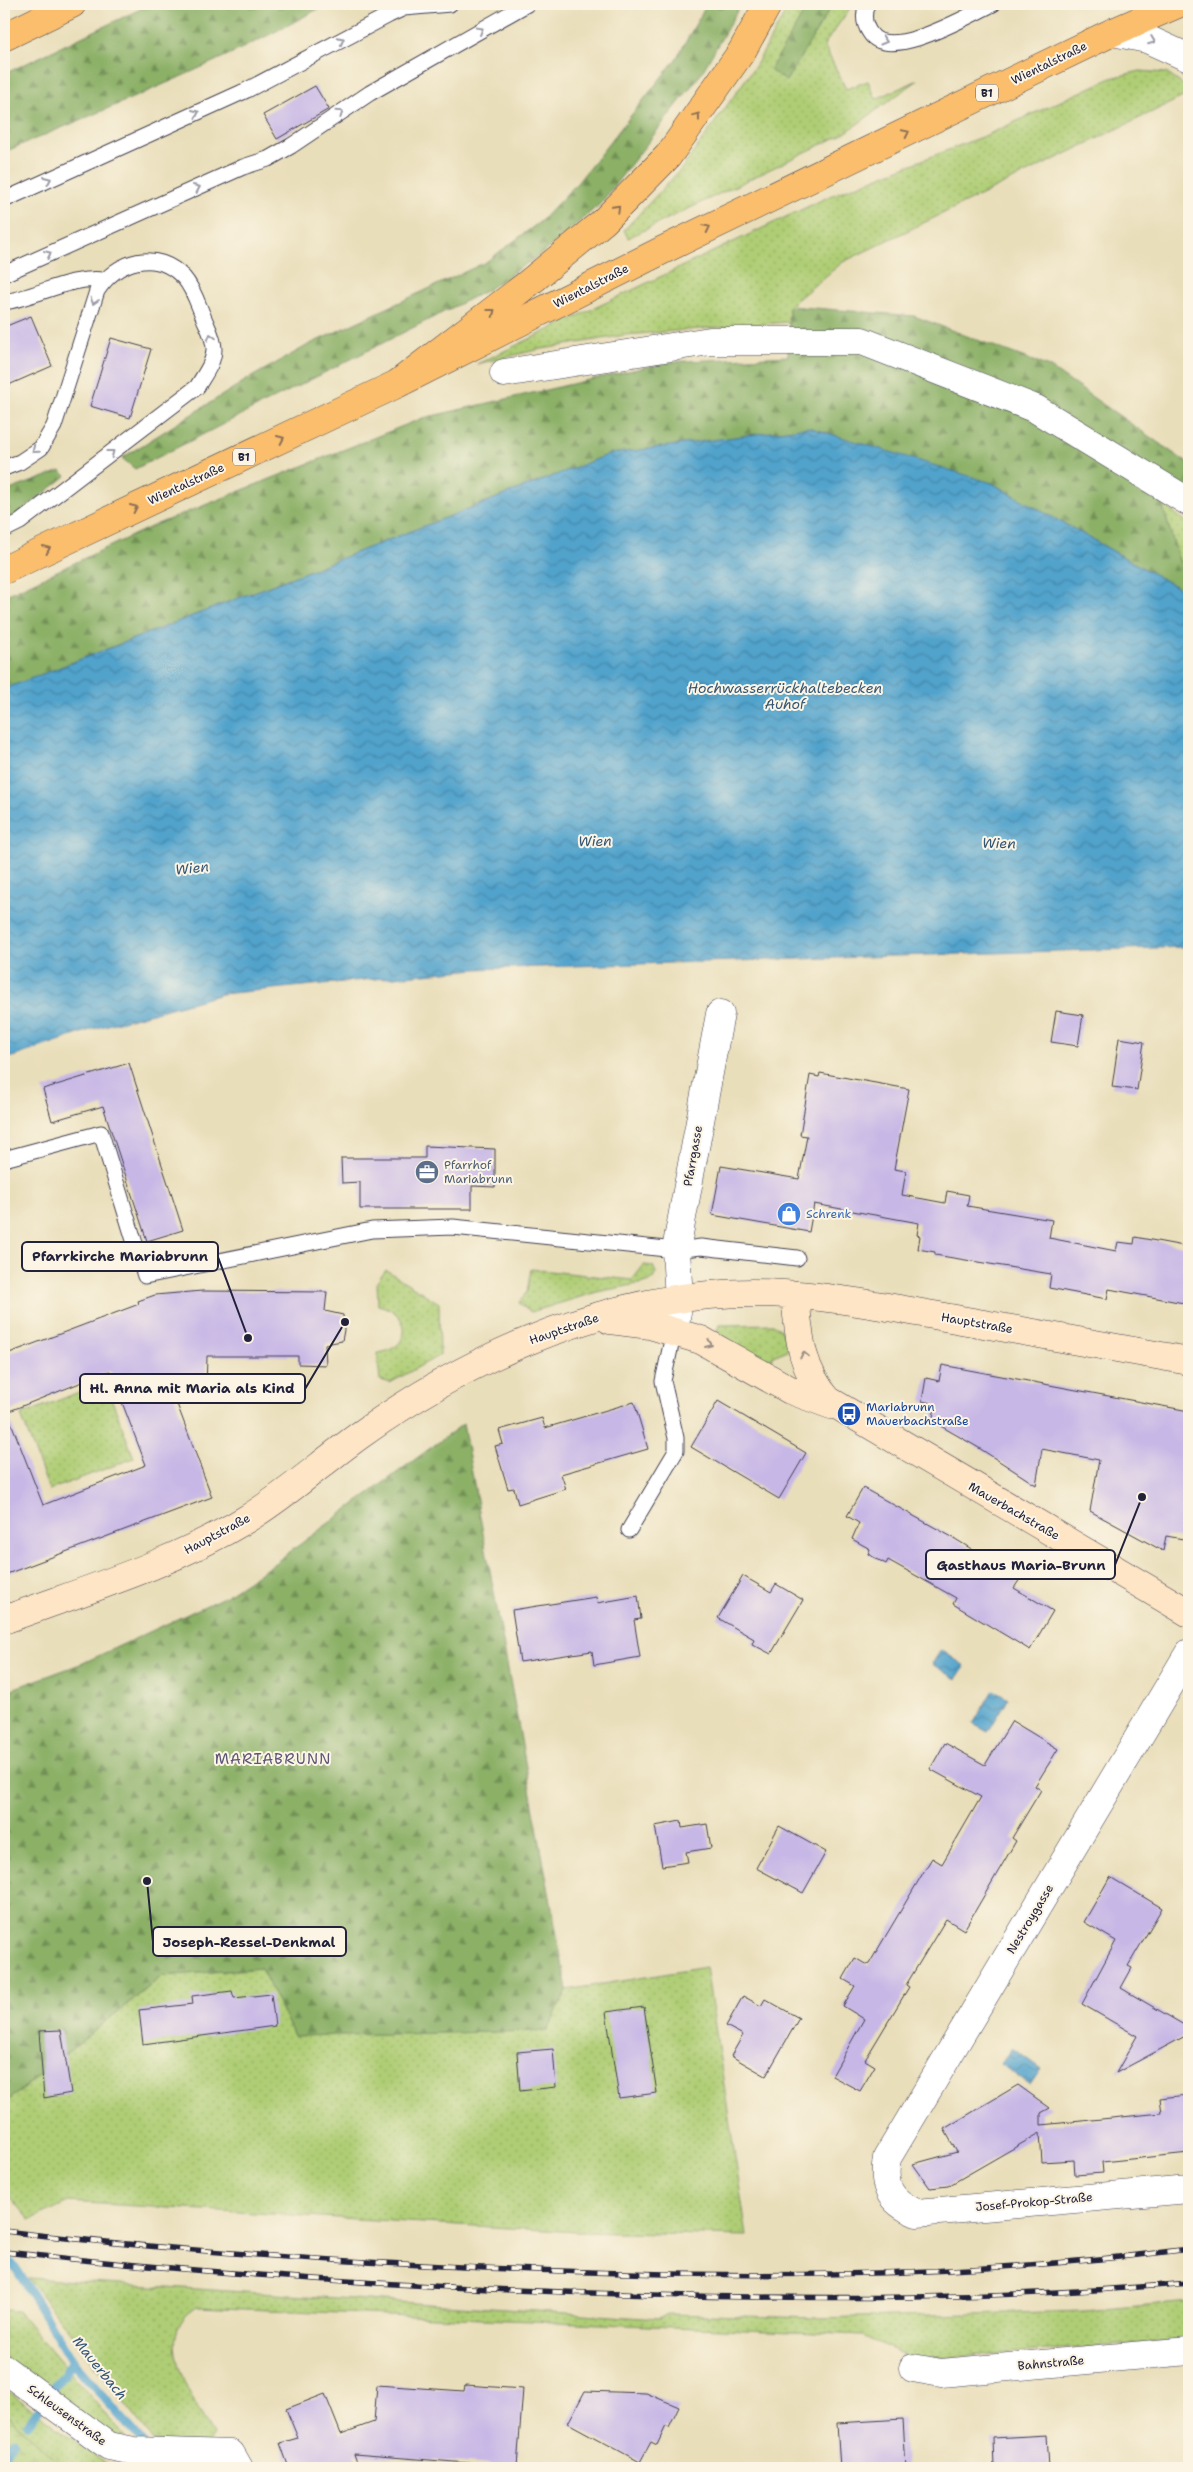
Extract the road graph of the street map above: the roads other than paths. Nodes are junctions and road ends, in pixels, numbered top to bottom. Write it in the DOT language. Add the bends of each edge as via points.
graph roads {
  1 [pos="72,4"];
  2 [pos="450,4"];
  3 [pos="527,4"];
  4 [pos="768,4"];
  5 [pos="867,4"];
  6 [pos="993,4"];
  7 [pos="1178,4"];
  8 [pos="1113,32"];
  9 [pos="4,37"];
  10 [pos="1189,58"];
  11 [pos="4,200"];
  12 [pos="4,274"];
  13 [pos="104,280"];
  14 [pos="4,302"];
  15 [pos="504,373"];
  16 [pos="397,384"];
  17 [pos="4,468"];
  18 [pos="1189,502"];
  19 [pos="4,530"];
  20 [pos="4,570"];
  21 [pos="720,1014"];
  22 [pos="4,1159"];
  23 [pos="676,1250"];
  24 [pos="797,1258"];
  25 [pos="795,1295"];
  26 [pos="679,1299"];
  27 [pos="594,1318"];
  28 [pos="674,1331"];
  29 [pos="1189,1361"];
  30 [pos="839,1408"];
  31 [pos="629,1530"];
  32 [pos="1189,1613"];
  33 [pos="4,1620"];
  34 [pos="1189,1653"];
  35 [pos="1189,2189"];
  36 [pos="888,2190"];
  37 [pos="1189,2351"];
  38 [pos="913,2368"];
  39 [pos="4,2369"];
  40 [pos="239,2468"];
  1 -- 9 [label="main road"];
  11 -- 2 [label="lane, one-way" via="247,90 389,14 404,8"];
  12 -- 3 [label="lane, one-way" via="243,167 268,159 370,93"];
  16 -- 4 [label="main road, one-way" via="604,221 668,156 742,50"];
  5 -- 6 [label="lane, one-way" via="866,27 872,36 891,44 918,38"];
  7 -- 8 [label="main road, Wientalstraße / B1"];
  8 -- 10 [label="street, one-way" via="1147,39"];
  16 -- 8 [label="main road, Wientalstraße / B1, one-way" via="672,245"];
  13 -- 14 [label="lane" via="73,281 23,299"];
  13 -- 17 [label="lane, one-way" via="54,426 40,448 20,462"];
  19 -- 13 [label="lane, one-way" via="20,522 178,403 197,387 211,365 212,337 191,288 185,278 170,266 156,260 134,261 115,270"];
  15 -- 18 [label="street" via="710,341 862,342 1036,409"];
  20 -- 16 [label="main road, Wientalstraße / B1, one-way"];
  21 -- 23 [label="street, Pfarrgasse"];
  22 -- 23 [label="lane" via="101,1133 145,1276 372,1230 452,1227"];
  23 -- 24 [label="lane" via="702,1247"];
  23 -- 26 [label="street, Pfarrgasse"];
  25 -- 26 [label="main road, Hauptstraße" via="709,1294"];
  25 -- 29 [label="main road, Hauptstraße" via="871,1304"];
  30 -- 25 [label="main road, Mauerbachstraße, one-way" via="819,1390 808,1371 798,1328"];
  26 -- 27 [label="main road, Hauptstraße"];
  26 -- 28 [label="street, Pfarrgasse"];
  27 -- 28 [label="main road, Mauerbachstraße"];
  27 -- 33 [label="main road, Hauptstraße" via="499,1353 446,1380 362,1434 276,1501 216,1537 167,1560"];
  28 -- 30 [label="main road, Mauerbachstraße, one-way" via="716,1347 790,1390"];
  28 -- 31 [label="lane" via="663,1381 676,1451"];
  30 -- 32 [label="main road, Mauerbachstraße"];
  34 -- 36 [label="street, Nestroygasse" via="887,2158 884,2175"];
  35 -- 36 [label="street, Josef-Prokop-Straße" via="917,2212 902,2207"];
  37 -- 38 [label="street, Bahnstraße" via="941,2373"];
  39 -- 40 [label="street, Schleusenstraße" via="109,2446 134,2451 231,2454"];
}
